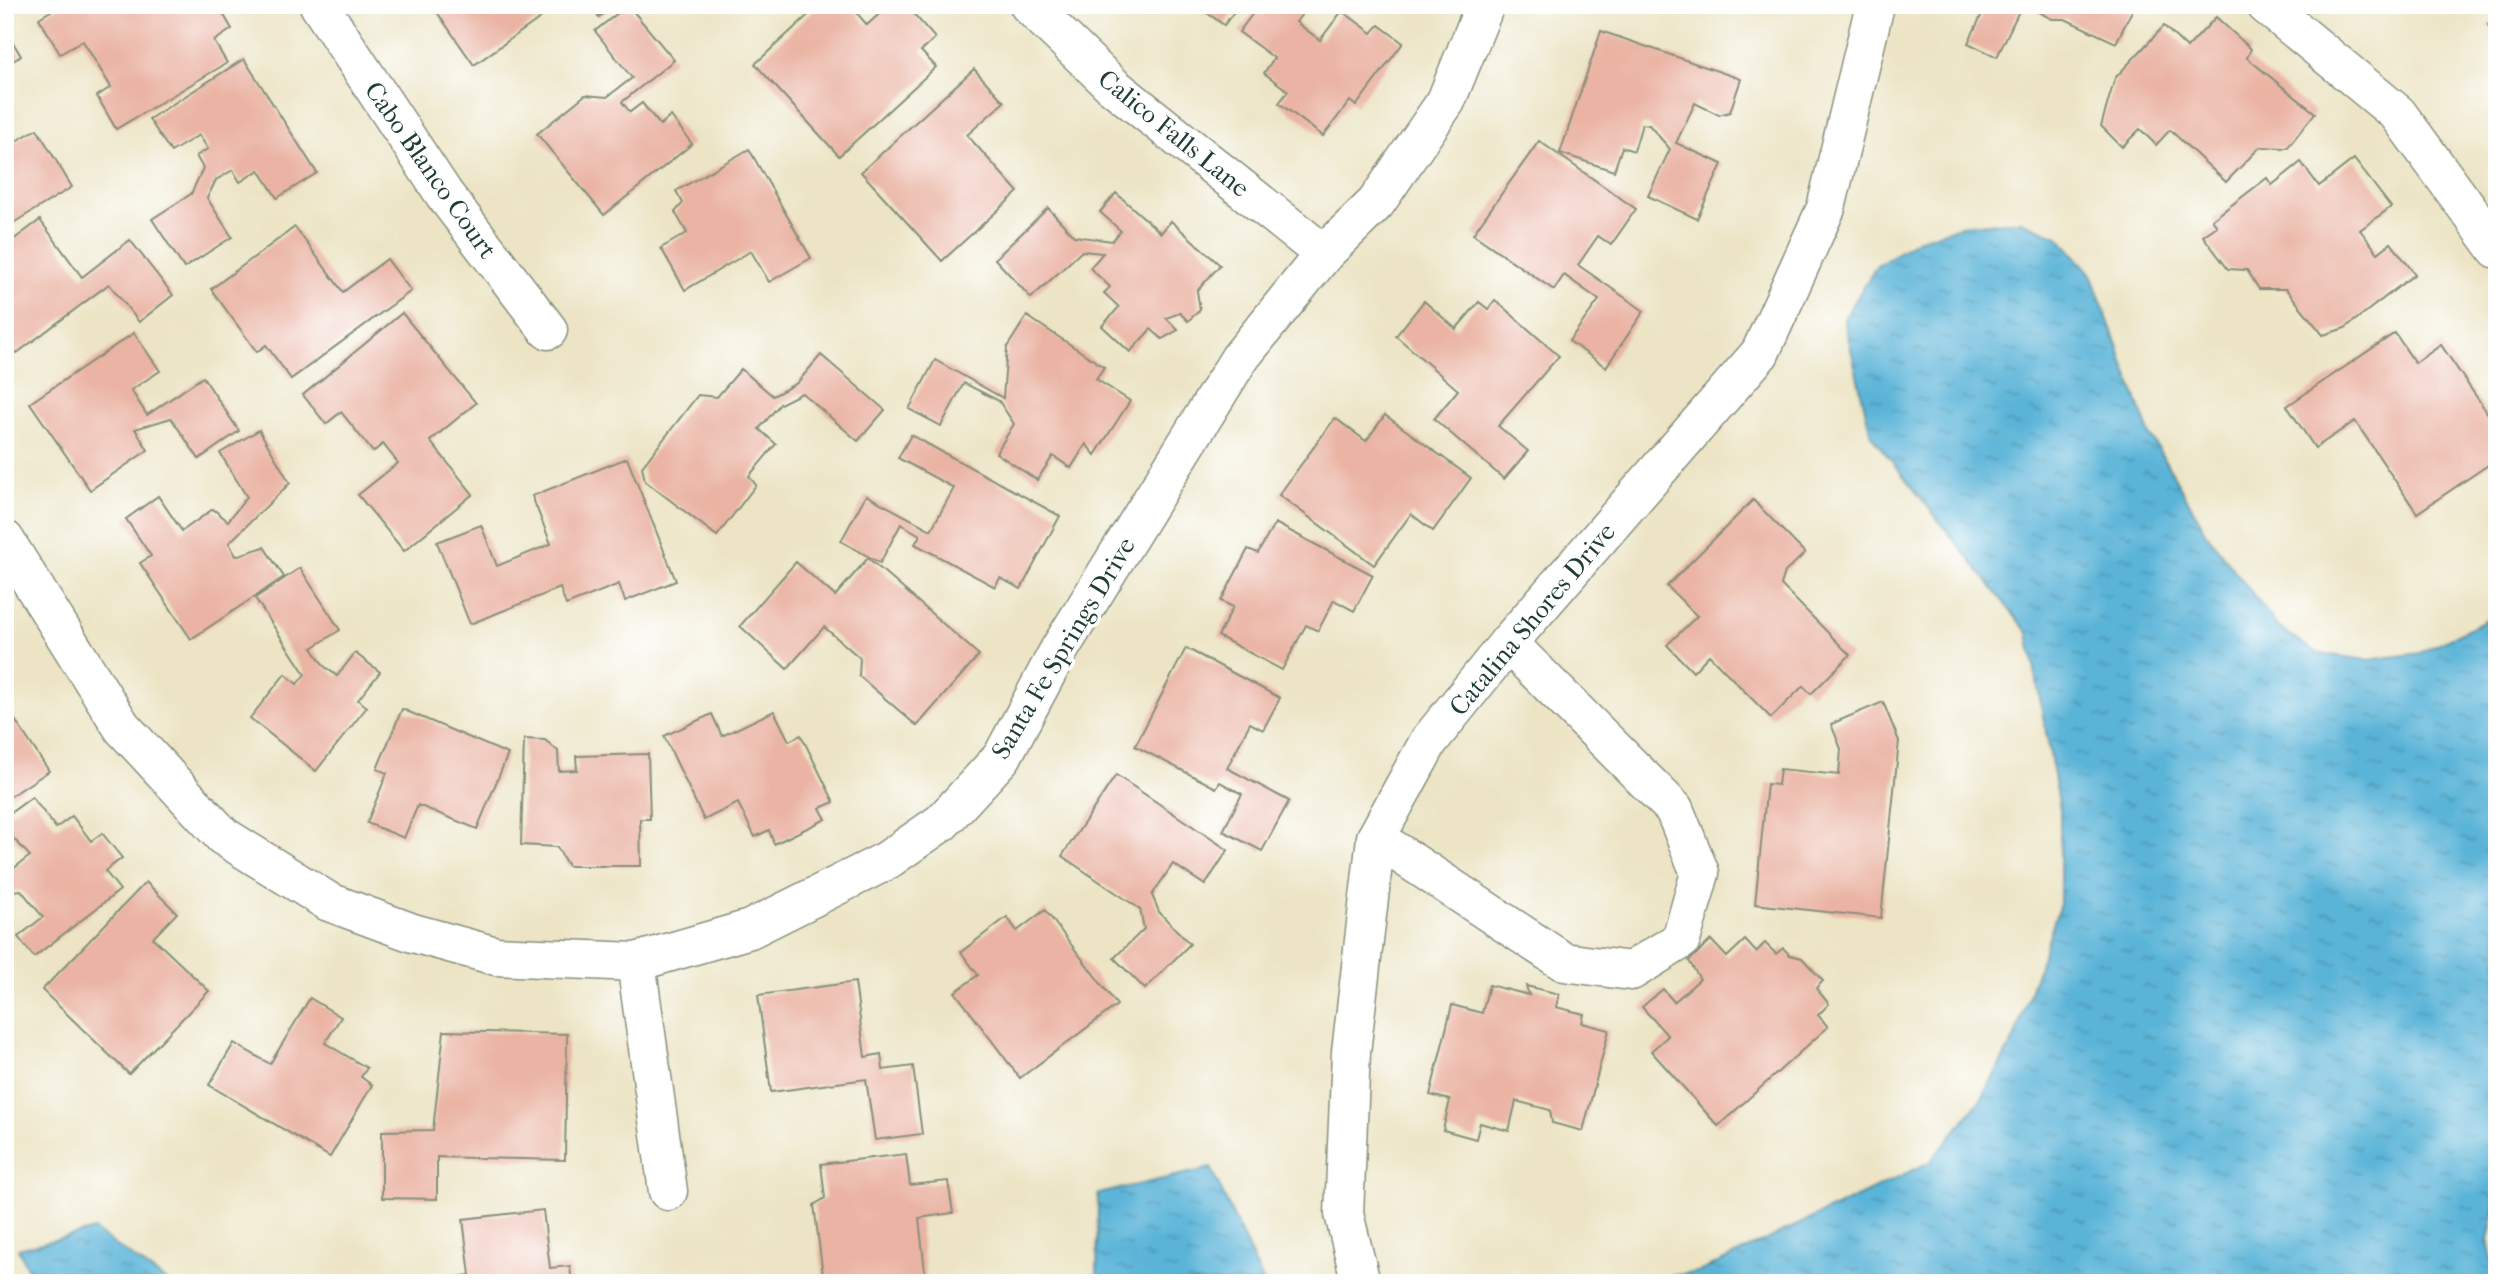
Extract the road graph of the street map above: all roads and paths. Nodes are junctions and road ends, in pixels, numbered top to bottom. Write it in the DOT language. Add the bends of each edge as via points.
graph roads {
  1 [pos="320,5"];
  2 [pos="1029,5"];
  3 [pos="1485,5"];
  4 [pos="2266,5"];
  5 [pos="1867,7"];
  6 [pos="2497,249"];
  7 [pos="1324,254"];
  8 [pos="548,330"];
  9 [pos="5,540"];
  10 [pos="1508,643"];
  11 [pos="1376,838"];
  12 [pos="636,962"];
  13 [pos="668,1191"];
  14 [pos="1361,1283"];
  1 -- 8 [label="street, Cabo Blanco Court" via="444,194"];
  2 -- 7 [label="street, Calico Falls Lane" via="1113,86"];
  3 -- 7 [label="street, Santa Fe Springs Drive" via="1446,101 1377,203"];
  4 -- 6 [label="street" via="2398,114"];
  5 -- 10 [label="street, Catalina Shores Drive" via="1826,208 1760,353"];
  7 -- 12 [label="street, Santa Fe Springs Drive" via="1239,359 1059,650 1002,757 942,822 886,861 750,929"];
  9 -- 12 [label="street, Santa Fe Springs Drive" via="122,727 223,836 329,902 413,933 496,956"];
  10 -- 11 [label="street, Catalina Shores Drive" via="1429,741"];
  10 -- 11 [label="street" via="1674,809 1700,873 1681,940 1631,971 1564,962"];
  11 -- 14 [label="street, Catalina Shores Drive" via="1351,1052 1344,1214"];
  12 -- 13 [label="street"];
}
